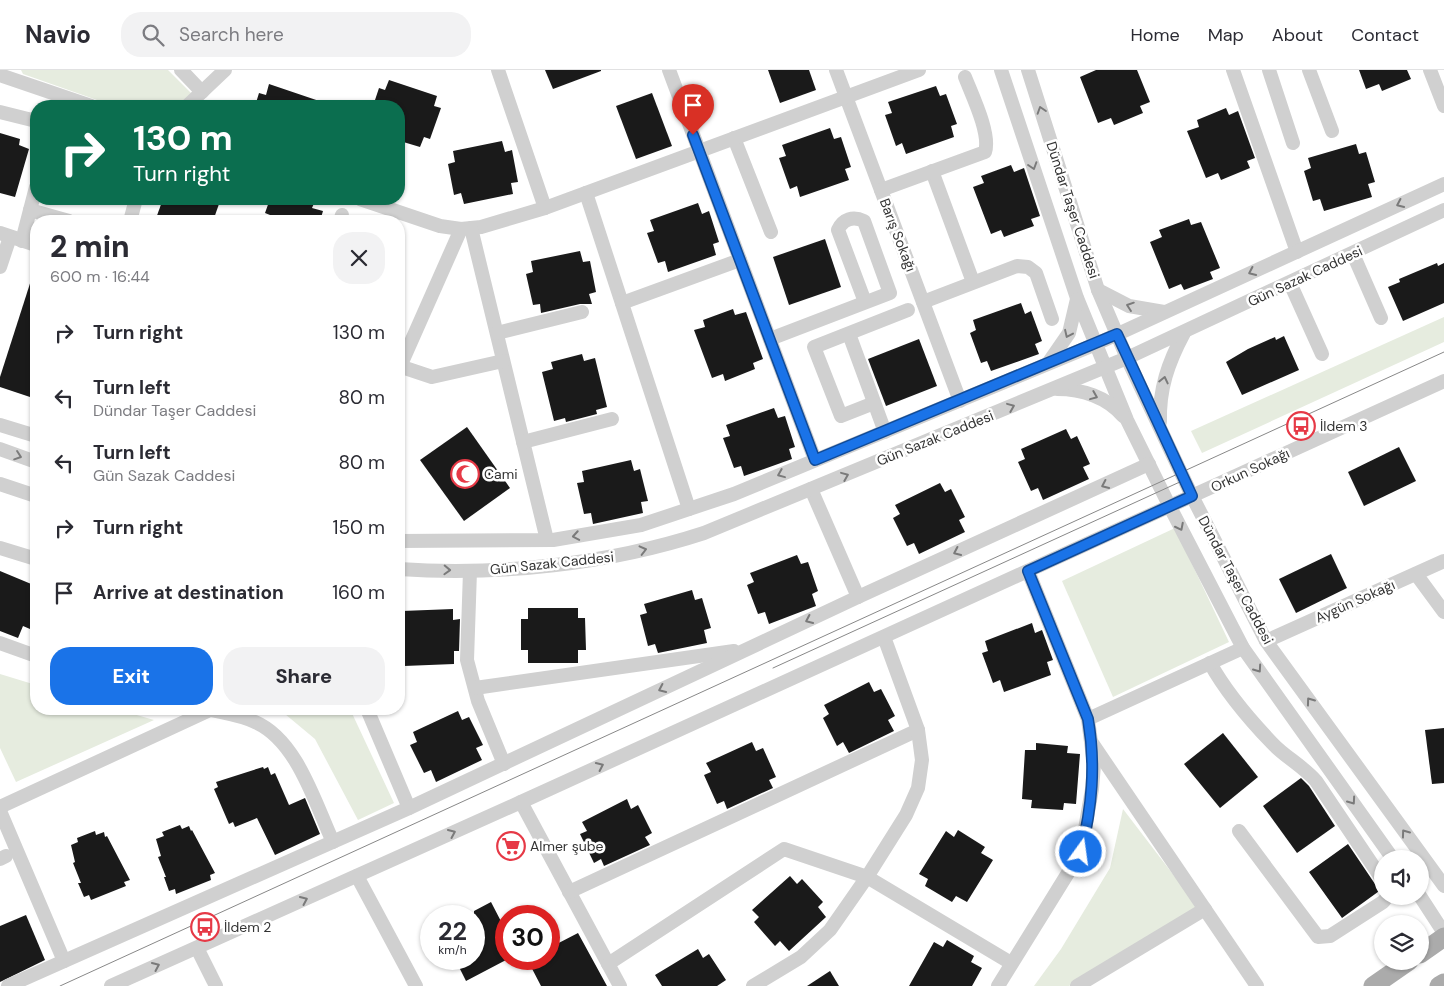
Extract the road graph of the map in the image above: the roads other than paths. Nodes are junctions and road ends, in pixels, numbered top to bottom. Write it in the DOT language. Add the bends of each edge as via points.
graph roads {
  1 [pos="180,70"];
  2 [pos="225,70"];
  3 [pos="498,70"];
  4 [pos="669,70"];
  5 [pos="836,70"];
  6 [pos="919,70"];
  7 [pos="1001,70"];
  8 [pos="1028,70"];
  9 [pos="1233,70"];
  10 [pos="1269,70"];
  11 [pos="1309,70"];
  12 [pos="1430,70"];
  13 [pos="0,75"];
  14 [pos="965,77"];
  15 [pos="202,92"];
  16 [pos="846,97"];
  17 [pos="57,100"];
  18 [pos="193,100"];
  19 [pos="1444,106"];
  20 [pos="0,112"];
  21 [pos="30,120"];
  22 [pos="1332,131"];
  23 [pos="734,138"];
  24 [pos="1293,143"];
  25 [pos="699,151"];
  26 [pos="932,172"];
  27 [pos="1444,184"];
  28 [pos="880,190"];
  29 [pos="586,193"];
  30 [pos="31,205"];
  31 [pos="378,205"];
  32 [pos="545,208"];
  33 [pos="30,210"];
  34 [pos="1444,210"];
  35 [pos="48,215"];
  36 [pos="466,229"];
  37 [pos="771,232"];
  38 [pos="11,237"];
  39 [pos="30,244"];
  40 [pos="1296,252"];
  41 [pos="1353,254"];
  42 [pos="740,260"];
  43 [pos="0,267"];
  44 [pos="974,282"];
  45 [pos="1290,283"];
  46 [pos="1098,290"];
  47 [pos="1077,298"];
  48 [pos="866,302"];
  49 [pos="923,302"];
  50 [pos="622,303"];
  51 [pos="908,310"];
  52 [pos="582,312"];
  53 [pos="1164,312"];
  54 [pos="1381,318"];
  55 [pos="1052,319"];
  56 [pos="497,333"];
  57 [pos="1184,333"];
  58 [pos="849,334"];
  59 [pos="1117,334"];
  60 [pos="770,339"];
  61 [pos="1096,344"];
  62 [pos="1322,354"];
  63 [pos="405,355"];
  64 [pos="1127,358"];
  65 [pos="503,361"];
  66 [pos="1046,365"];
  67 [pos="1106,367"];
  68 [pos="405,369"];
  69 [pos="1444,381"];
  70 [pos="1054,389"];
  71 [pos="960,400"];
  72 [pos="874,403"];
  73 [pos="612,419"];
  74 [pos="1127,420"];
  75 [pos="0,424"];
  76 [pos="1160,428"];
  77 [pos="885,432"];
  78 [pos="30,434"];
  79 [pos="523,442"];
  80 [pos="0,449"];
  81 [pos="30,460"];
  82 [pos="815,460"];
  83 [pos="1149,464"];
  84 [pos="0,484"];
  85 [pos="811,489"];
  86 [pos="30,494"];
  87 [pos="1192,496"];
  88 [pos="1170,506"];
  89 [pos="689,508"];
  90 [pos="547,540"];
  91 [pos="405,541"];
  92 [pos="0,548"];
  93 [pos="30,557"];
  94 [pos="1444,561"];
  95 [pos="405,568"];
  96 [pos="470,571"];
  97 [pos="1028,571"];
  98 [pos="1416,574"];
  99 [pos="858,597"];
  100 [pos="1444,612"];
  101 [pos="884,637"];
  102 [pos="1266,641"];
  103 [pos="0,644"];
  104 [pos="1243,648"];
  105 [pos="747,649"];
  106 [pos="30,654"];
  107 [pos="1210,663"];
  108 [pos="474,688"];
  109 [pos="196,715"];
  110 [pos="239,715"];
  111 [pos="370,715"];
  112 [pos="1088,719"];
  113 [pos="918,730"];
  114 [pos="1092,742"];
  115 [pos="504,764"];
  116 [pos="521,802"];
  117 [pos="409,808"];
  118 [pos="0,809"];
  119 [pos="1239,831"];
  120 [pos="332,842"];
  121 [pos="1387,850"];
  122 [pos="1374,866"];
  123 [pos="358,876"];
  124 [pos="867,877"];
  125 [pos="1444,886"];
  126 [pos="569,892"];
  127 [pos="1379,905"];
  128 [pos="1426,905"];
  129 [pos="1205,909"];
  130 [pos="1444,933"];
  131 [pos="1444,937"];
  132 [pos="197,948"];
  133 [pos="1429,948"];
  134 [pos="64,962"];
  135 [pos="608,964"];
  136 [pos="1012,964"];
  137 [pos="1396,970"];
  138 [pos="1444,983"];
  139 [pos="8,986"];
  140 [pos="111,986"];
  141 [pos="216,986"];
  142 [pos="416,986"];
  143 [pos="620,986"];
  144 [pos="753,986"];
  145 [pos="998,986"];
  146 [pos="1077,986"];
  147 [pos="1257,986"];
  148 [pos="1373,986"];
  149 [pos="1439,986"];
  1 -- 15 [label="street"];
  2 -- 15 [label="street"];
  3 -- 32 [label="street"];
  4 -- 25 [label="street"];
  5 -- 16 [label="street, Barış Sokağı"];
  6 -- 16 [label="street"];
  7 -- 47 [label="street, Dündar Taşer Caddesi, one-way"];
  46 -- 8 [label="street, Dündar Taşer Caddesi, one-way"];
  9 -- 40 [label="street"];
  10 -- 24 [label="street"];
  11 -- 22 [label="street"];
  12 -- 19 [label="street"];
  13 -- 17 [label="street"];
  14 -- 26 [label="street" via="985,133 985,152"];
  15 -- 18 [label="street"];
  16 -- 23 [label="street"];
  16 -- 28 [label="street, Barış Sokağı"];
  20 -- 21 [label="street"];
  23 -- 25 [label="street"];
  23 -- 37 [label="street"];
  25 -- 29 [label="street"];
  25 -- 42 [label="street"];
  26 -- 28 [label="street"];
  26 -- 44 [label="street"];
  27 -- 40 [label="street, Gün Sazak Caddesi, one-way"];
  28 -- 49 [label="street, Barış Sokağı"];
  29 -- 32 [label="street"];
  29 -- 50 [label="street"];
  30 -- 33 [label="street"];
  31 -- 36 [label="street" via="440,226"];
  32 -- 36 [label="street"];
  33 -- 35 [label="street"];
  33 -- 38 [label="street"];
  34 -- 41 [label="street, Gün Sazak Caddesi"];
  36 -- 56 [label="street"];
  36 -- 63 [label="street"];
  38 -- 39 [label="street"];
  38 -- 43 [label="street"];
  40 -- 53 [label="street, Gün Sazak Caddesi, one-way"];
  41 -- 45 [label="street, Gün Sazak Caddesi"];
  41 -- 54 [label="street"];
  42 -- 50 [label="street"];
  42 -- 60 [label="street"];
  44 -- 49 [label="street"];
  44 -- 55 [label="street" via="1018,266 1028,267 1036,273"];
  45 -- 57 [label="street, Gün Sazak Caddesi"];
  45 -- 62 [label="street"];
  53 -- 46 [label="street, one-way" via="1128,306"];
  46 -- 59 [label="street, Dündar Taşer Caddesi"];
  47 -- 61 [label="street, Dündar Taşer Caddesi"];
  47 -- 66 [label="street, one-way" via="1069,333"];
  48 -- 48 [label="street" via="890,293 864,222 854,218 844,221 838,230"];
  48 -- 60 [label="street"];
  49 -- 71 [label="street, Barış Sokağı"];
  50 -- 89 [label="street"];
  51 -- 58 [label="street"];
  52 -- 56 [label="street"];
  53 -- 59 [label="street, Gün Sazak Caddesi"];
  56 -- 65 [label="street"];
  57 -- 64 [label="street, Gün Sazak Caddesi"];
  76 -- 57 [label="street, one-way" via="1159,400 1166,370"];
  58 -- 72 [label="street"];
  58 -- 72 [label="street" via="814,347 840,416"];
  59 -- 61 [label="street, Gün Sazak Caddesi"];
  59 -- 64 [label="street, Dündar Taşer Caddesi"];
  60 -- 82 [label="street"];
  61 -- 66 [label="street, Gün Sazak Caddesi"];
  61 -- 67 [label="street, Dündar Taşer Caddesi"];
  64 -- 67 [label="street, Gün Sazak Caddesi"];
  64 -- 76 [label="street, Dündar Taşer Caddesi"];
  65 -- 68 [label="street" via="432,377"];
  65 -- 79 [label="street"];
  66 -- 71 [label="street, Gün Sazak Caddesi"];
  67 -- 70 [label="street, Gün Sazak Caddesi"];
  67 -- 74 [label="street, Dündar Taşer Caddesi"];
  69 -- 87 [label="street, Orkun Sokağı"];
  70 -- 74 [label="street, one-way" via="1075,390 1095,396"];
  85 -- 70 [label="street, Gün Sazak Caddesi, one-way"];
  71 -- 77 [label="street, Gün Sazak Caddesi"];
  72 -- 77 [label="street"];
  73 -- 79 [label="street"];
  74 -- 83 [label="street, Dündar Taşer Caddesi"];
  75 -- 78 [label="street"];
  76 -- 87 [label="street, Dündar Taşer Caddesi"];
  77 -- 82 [label="street, Gün Sazak Caddesi"];
  79 -- 90 [label="street"];
  80 -- 81 [label="street, one-way"];
  82 -- 89 [label="street, Gün Sazak Caddesi, one-way" via="734,494"];
  83 -- 88 [label="street, Dündar Taşer Caddesi"];
  83 -- 99 [label="street, one-way"];
  84 -- 86 [label="street"];
  96 -- 85 [label="street, Gün Sazak Caddesi, one-way" via="601,559 639,552 713,530"];
  85 -- 99 [label="street"];
  87 -- 88 [label="street, Orkun Sokağı"];
  87 -- 102 [label="street, Dündar Taşer Caddesi"];
  88 -- 97 [label="street, Orkun Sokağı"];
  88 -- 104 [label="street, Dündar Taşer Caddesi, one-way"];
  89 -- 90 [label="street, Gün Sazak Caddesi, one-way" via="642,525"];
  90 -- 91 [label="street, Gün Sazak Caddesi"];
  92 -- 93 [label="street"];
  94 -- 98 [label="street, Aygün Sokağı"];
  95 -- 96 [label="street, Gün Sazak Caddesi, one-way"];
  96 -- 108 [label="street" via="467,660"];
  97 -- 101 [label="street, Orkun Sokağı"];
  97 -- 112 [label="street"];
  98 -- 100 [label="street"];
  98 -- 102 [label="street, Aygün Sokağı"];
  99 -- 105 [label="street, one-way"];
  101 -- 113 [label="street"];
  116 -- 101 [label="street, Orkun Sokağı, one-way"];
  125 -- 102 [label="street, Dündar Taşer Caddesi, one-way"];
  103 -- 106 [label="street"];
  104 -- 107 [label="street"];
  104 -- 121 [label="street, Dündar Taşer Caddesi, one-way"];
  105 -- 108 [label="street"];
  105 -- 115 [label="street, one-way"];
  107 -- 112 [label="street"];
  107 -- 122 [label="street" via="1221,682 1273,744 1316,781"];
  108 -- 115 [label="street"];
  109 -- 118 [label="street"];
  110 -- 120 [label="street" via="255,721 284,744 297,764"];
  111 -- 117 [label="street"];
  112 -- 114 [label="street"];
  113 -- 124 [label="street" via="922,760 918,788 906,814"];
  113 -- 126 [label="street"];
  114 -- 129 [label="street"];
  114 -- 136 [label="street" via="1092,789 1081,852"];
  115 -- 117 [label="street"];
  123 -- 116 [label="street, Orkun Sokağı, one-way"];
  116 -- 126 [label="street"];
  117 -- 120 [label="street"];
  118 -- 134 [label="street"];
  119 -- 127 [label="street" via="1318,937 1330,936"];
  120 -- 134 [label="street"];
  132 -- 123 [label="street, Orkun Sokağı, one-way"];
  123 -- 142 [label="street"];
  124 -- 135 [label="street" via="784,849"];
  124 -- 136 [label="street"];
  124 -- 144 [label="street" via="830,930 816,944"];
  126 -- 135 [label="street"];
  128 -- 130 [label="street"];
  129 -- 146 [label="street"];
  129 -- 147 [label="street"];
  131 -- 133 [label="main road"];
  140 -- 132 [label="street, Orkun Sokağı, one-way"];
  132 -- 141 [label="street"];
  134 -- 139 [label="street"];
  135 -- 143 [label="street"];
  136 -- 145 [label="street"];
  137 -- 148 [label="main road"];
  138 -- 149 [label="main road"];
}
